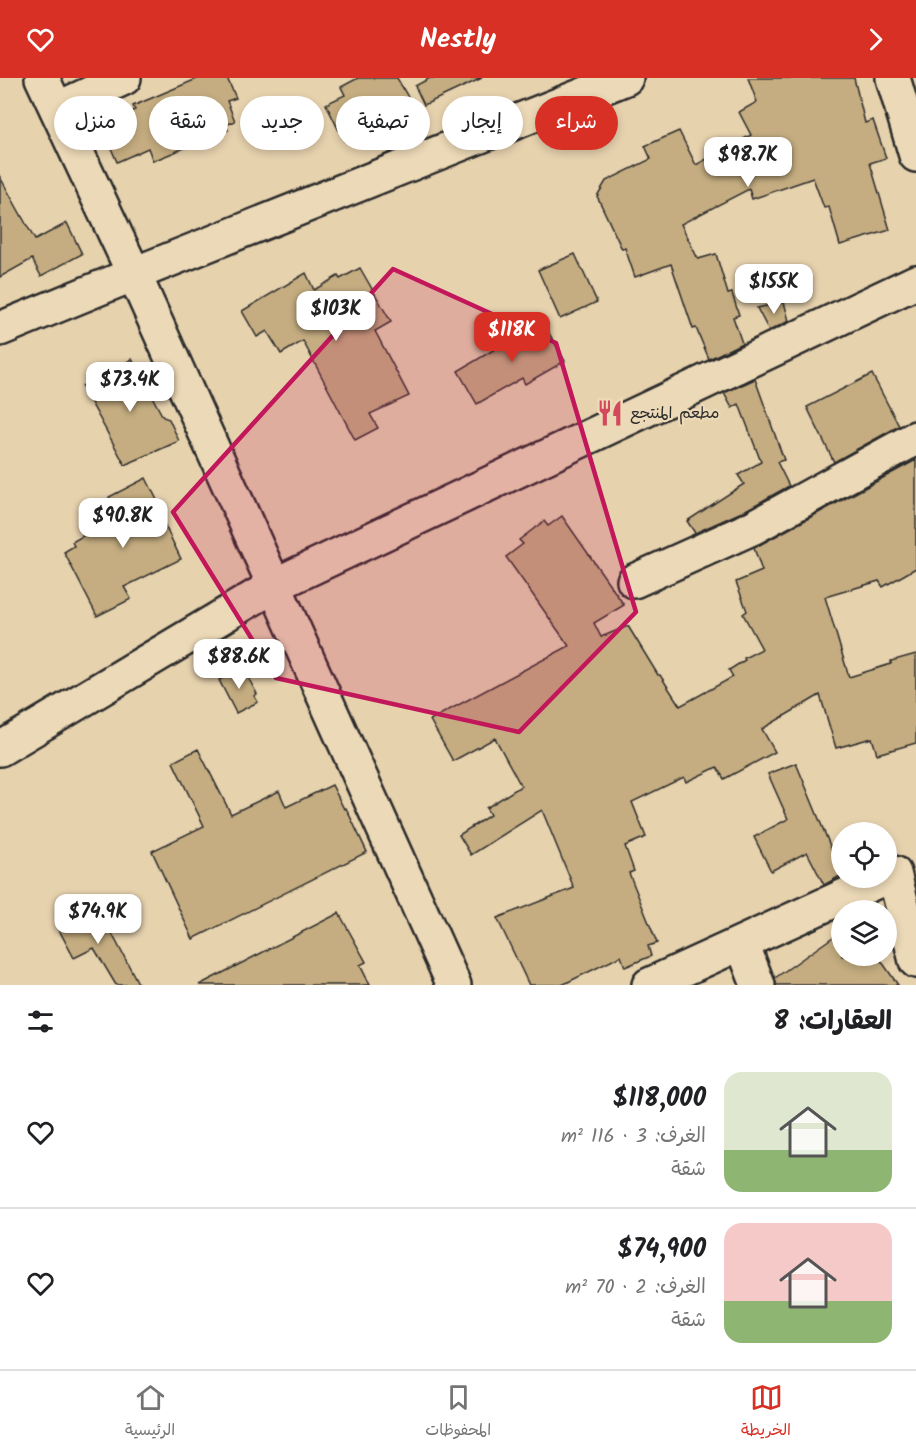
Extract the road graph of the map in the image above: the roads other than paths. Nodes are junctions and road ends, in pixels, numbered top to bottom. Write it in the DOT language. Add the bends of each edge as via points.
graph roads {
  1 [pos="42,78"];
  2 [pos="124,78"];
  3 [pos="626,78"];
  4 [pos="893,78"];
  5 [pos="85,96"];
  6 [pos="54,103"];
  7 [pos="76,150"];
  8 [pos="916,156"];
  9 [pos="134,273"];
  10 [pos="916,282"];
  11 [pos="0,329"];
  12 [pos="916,438"];
  13 [pos="634,581"];
  14 [pos="275,585"];
  15 [pos="0,749"];
  16 [pos="897,881"];
  17 [pos="862,888"];
  18 [pos="742,943"];
  19 [pos="916,960"];
  20 [pos="454,985"];
  21 [pos="649,985"];
  22 [pos="758,985"];
  1 -- 6 [label="street"];
  2 -- 5 [label="street"];
  3 -- 9 [label="street"];
  4 -- 8 [label="street"];
  7 -- 9 [label="street"];
  9 -- 11 [label="street"];
  9 -- 14 [label="street"];
  10 -- 14 [label="street"];
  12 -- 13 [label="street" via="752,528"];
  14 -- 15 [label="street"];
  14 -- 20 [label="street"];
  16 -- 19 [label="street"];
  17 -- 18 [label="street"];
  18 -- 21 [label="street"];
  18 -- 22 [label="street"];
}
